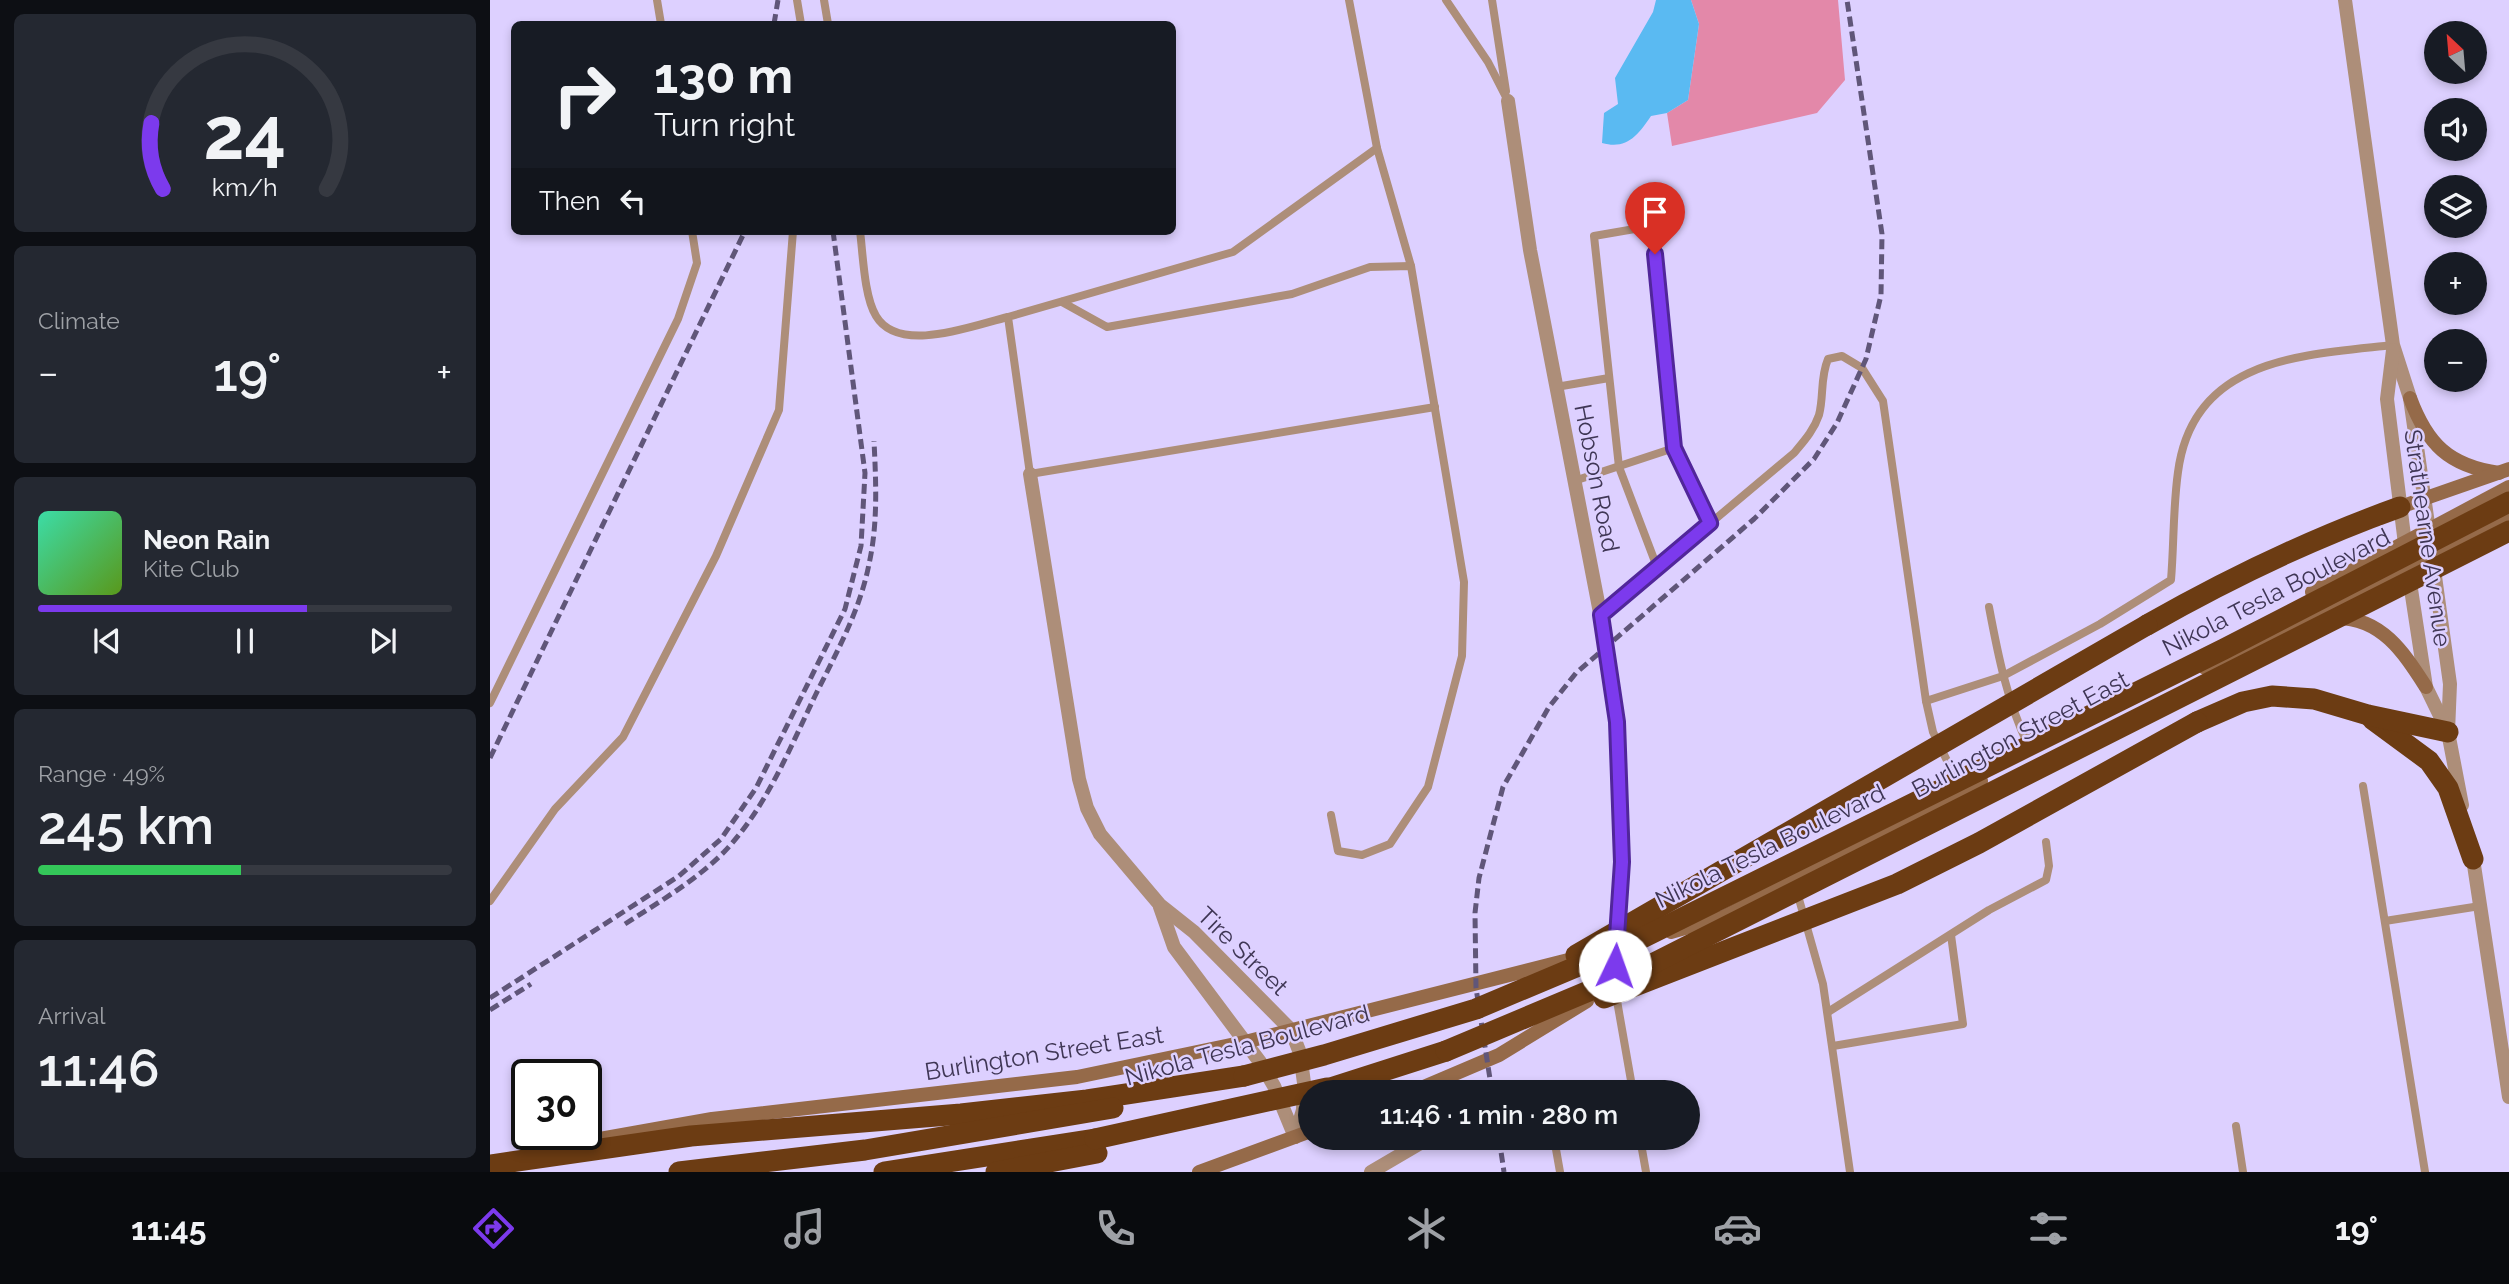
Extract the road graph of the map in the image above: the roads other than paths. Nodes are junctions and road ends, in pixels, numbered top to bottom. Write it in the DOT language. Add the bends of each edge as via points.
graph roads {
  1 [pos="657,0"];
  2 [pos="797,0"];
  3 [pos="824,0"];
  4 [pos="1349,0"];
  5 [pos="1446,0"];
  6 [pos="1492,0"];
  7 [pos="2346,0"];
  8 [pos="660,21"];
  9 [pos="800,21"];
  10 [pos="828,21"];
  11 [pos="1508,101"];
  12 [pos="1377,148"];
  13 [pos="693,235"];
  14 [pos="793,235"];
  15 [pos="861,235"];
  16 [pos="1411,266"];
  17 [pos="1062,302"];
  18 [pos="1008,317"];
  19 [pos="2393,345"];
  20 [pos="1609,378"];
  21 [pos="1556,387"];
  22 [pos="2410,398"];
  23 [pos="1435,407"];
  24 [pos="1674,448"];
  25 [pos="1619,467"];
  26 [pos="2504,471"];
  27 [pos="1030,474"];
  28 [pos="1574,481"];
  29 [pos="2509,487"];
  30 [pos="2425,499"];
  31 [pos="2509,502"];
  32 [pos="2400,507"];
  33 [pos="2509,518"];
  34 [pos="1710,523"];
  35 [pos="2429,529"];
  36 [pos="2509,531"];
  37 [pos="2404,542"];
  38 [pos="2432,558"];
  39 [pos="1657,567"];
  40 [pos="2408,570"];
  41 [pos="1989,607"];
  42 [pos="1601,615"];
  43 [pos="2291,629"];
  44 [pos="2003,676"];
  45 [pos="2426,687"];
  46 [pos="2156,688"];
  47 [pos="1926,701"];
  48 [pos="490,703"];
  49 [pos="2368,715"];
  50 [pos="2448,732"];
  51 [pos="2032,754"];
  52 [pos="2363,786"];
  53 [pos="1962,791"];
  54 [pos="1331,815"];
  55 [pos="2046,842"];
  56 [pos="2473,859"];
  57 [pos="1794,879"];
  58 [pos="490,901"];
  59 [pos="1160,905"];
  60 [pos="2480,906"];
  61 [pos="1720,918"];
  62 [pos="2385,921"];
  63 [pos="1951,935"];
  64 [pos="1615,947"];
  65 [pos="1614,984"];
  66 [pos="1828,1012"];
  67 [pos="1291,1030"];
  68 [pos="1403,1030"];
  69 [pos="1245,1042"];
  70 [pos="1833,1046"];
  71 [pos="1446,1051"];
  72 [pos="1356,1080"];
  73 [pos="1440,1080"];
  74 [pos="1631,1080"];
  75 [pos="2509,1097"];
  76 [pos="1298,1099"];
  77 [pos="1089,1107"];
  78 [pos="2236,1126"];
  79 [pos="1298,1136"];
  80 [pos="1294,1137"];
  81 [pos="1096,1146"];
  82 [pos="1409,1150"];
  83 [pos="1556,1150"];
  84 [pos="1642,1150"];
  85 [pos="490,1163"];
  86 [pos="679,1172"];
  87 [pos="884,1172"];
  88 [pos="996,1172"];
  89 [pos="1199,1172"];
  90 [pos="1371,1172"];
  91 [pos="1560,1172"];
  92 [pos="1646,1172"];
  93 [pos="1850,1172"];
  94 [pos="2243,1172"];
  95 [pos="2425,1172"];
  1 -- 8 [label="lane"];
  2 -- 9 [label="lane"];
  3 -- 10 [label="lane"];
  4 -- 12 [label="lane"];
  5 -- 11 [label="lane, Hobson Road"];
  6 -- 11 [label="lane"];
  7 -- 19 [label="street, Strathearne Avenue"];
  11 -- 21 [label="street, Hobson Road"];
  12 -- 16 [label="lane"];
  12 -- 17 [label="lane" via="1233,252"];
  13 -- 48 [label="lane" via="697,262 678,320"];
  14 -- 58 [label="lane" via="779,410 716,556 623,737 555,809"];
  15 -- 18 [label="lane" via="871,304 877,318 894,331 912,337"];
  16 -- 17 [label="lane" via="1370,267 1292,294 1107,327"];
  16 -- 23 [label="lane"];
  17 -- 18 [label="lane"];
  18 -- 27 [label="lane"];
  19 -- 22 [label="street, Strathearne Avenue"];
  19 -- 32 [label="street, Strathearne Avenue" via="2387,399"];
  19 -- 44 [label="lane" via="2276,361 2224,390 2201,414 2182,453 2171,580"];
  20 -- 21 [label="lane"];
  20 -- 24 [label="lane" via="1594,236 1652,226"];
  20 -- 25 [label="lane"];
  21 -- 28 [label="street, Hobson Road"];
  22 -- 26 [label="main road" via="2433,443 2465,466"];
  22 -- 30 [label="street, Strathearne Avenue"];
  23 -- 27 [label="lane"];
  23 -- 54 [label="lane" via="1464,582 1462,656 1428,787 1390,844 1362,855 1338,851"];
  24 -- 25 [label="lane"];
  24 -- 34 [label="lane"];
  25 -- 28 [label="lane"];
  25 -- 39 [label="lane"];
  26 -- 30 [label="main road"];
  27 -- 59 [label="street, Tire Street" via="1087,808 1100,834"];
  28 -- 42 [label="street, Hobson Road"];
  29 -- 35 [label="main road, Burlington Street East"];
  30 -- 32 [label="main road"];
  30 -- 35 [label="street, Strathearne Avenue"];
  31 -- 68 [label="highway, Nikola Tesla Boulevard, bridge" via="1628,946 1476,1009"];
  32 -- 37 [label="street, Strathearne Avenue"];
  32 -- 68 [label="highway, bridge" via="2226,582 1537,976"];
  33 -- 38 [label="main road, Burlington Street East"];
  34 -- 39 [label="lane"];
  34 -- 47 [label="lane" via="1794,453 1811,433 1828,359 1842,356 1863,368 1883,401"];
  35 -- 37 [label="main road, Burlington Street East"];
  35 -- 38 [label="street, Strathearne Avenue"];
  36 -- 71 [label="highway, Nikola Tesla Boulevard, bridge" via="1646,967"];
  37 -- 40 [label="street, Strathearne Avenue"];
  37 -- 46 [label="main road, Burlington Street East" via="2216,644"];
  38 -- 40 [label="main road, Burlington Street East"];
  38 -- 50 [label="street, Strathearne Avenue" via="2450,684"];
  39 -- 42 [label="lane"];
  40 -- 43 [label="main road, Burlington Street East"];
  40 -- 45 [label="street, Strathearne Avenue"];
  41 -- 44 [label="lane"];
  42 -- 64 [label="street, Hobson Road" via="1617,722 1622,862"];
  43 -- 45 [label="main road" via="2340,617 2371,625 2404,654"];
  43 -- 46 [label="main road, Burlington Street East"];
  44 -- 47 [label="lane"];
  44 -- 51 [label="lane" via="2015,719"];
  45 -- 50 [label="street, Strathearne Avenue"];
  46 -- 51 [label="main road, Burlington Street East"];
  47 -- 53 [label="lane" via="1933,732"];
  49 -- 50 [label="highway"];
  49 -- 56 [label="highway" via="2429,761 2448,788"];
  49 -- 71 [label="highway, bridge" via="2314,699 2272,696 2243,702 2197,722 1897,884 1650,983"];
  50 -- 56 [label="street, Strathearne Avenue"];
  51 -- 53 [label="main road, Burlington Street East"];
  52 -- 62 [label="lane"];
  53 -- 57 [label="main road, Burlington Street East"];
  55 -- 63 [label="lane" via="2046,880"];
  56 -- 60 [label="street, Strathearne Avenue"];
  57 -- 61 [label="main road, Burlington Street East"];
  57 -- 66 [label="lane"];
  59 -- 67 [label="street, Tire Street" via="1194,932"];
  59 -- 69 [label="street, Tire Street" via="1174,947"];
  60 -- 62 [label="lane"];
  60 -- 75 [label="street, Strathearne Avenue"];
  61 -- 64 [label="main road, Burlington Street East"];
  61 -- 65 [label="main road, Burlington Street East"];
  62 -- 95 [label="lane"];
  63 -- 66 [label="lane"];
  63 -- 70 [label="lane" via="1964,1024"];
  64 -- 65 [label="street, Hobson Road"];
  64 -- 67 [label="main road, Burlington Street East"];
  65 -- 73 [label="main road, Burlington Street East" via="1499,1055"];
  65 -- 74 [label="lane"];
  66 -- 70 [label="lane"];
  67 -- 69 [label="main road, Burlington Street East"];
  67 -- 80 [label="street, Tire Street" via="1304,1083 1303,1110"];
  68 -- 77 [label="highway, Nikola Tesla Boulevard, bridge" via="1244,1076"];
  69 -- 80 [label="street, Tire Street" via="1274,1086"];
  69 -- 85 [label="main road, Burlington Street East" via="1077,1077 712,1119"];
  70 -- 93 [label="lane"];
  71 -- 72 [label="highway, Nikola Tesla Boulevard"];
  76 -- 81 [label="highway, Nikola Tesla Boulevard"];
  77 -- 85 [label="highway" via="691,1136"];
  77 -- 86 [label="highway" via="865,1150"];
  78 -- 94 [label="lane"];
  79 -- 80 [label="main road"];
  80 -- 89 [label="main road"];
  81 -- 87 [label="highway"];
  81 -- 88 [label="highway"];
  82 -- 90 [label="street"];
  83 -- 91 [label="lane"];
  84 -- 92 [label="lane"];
}
